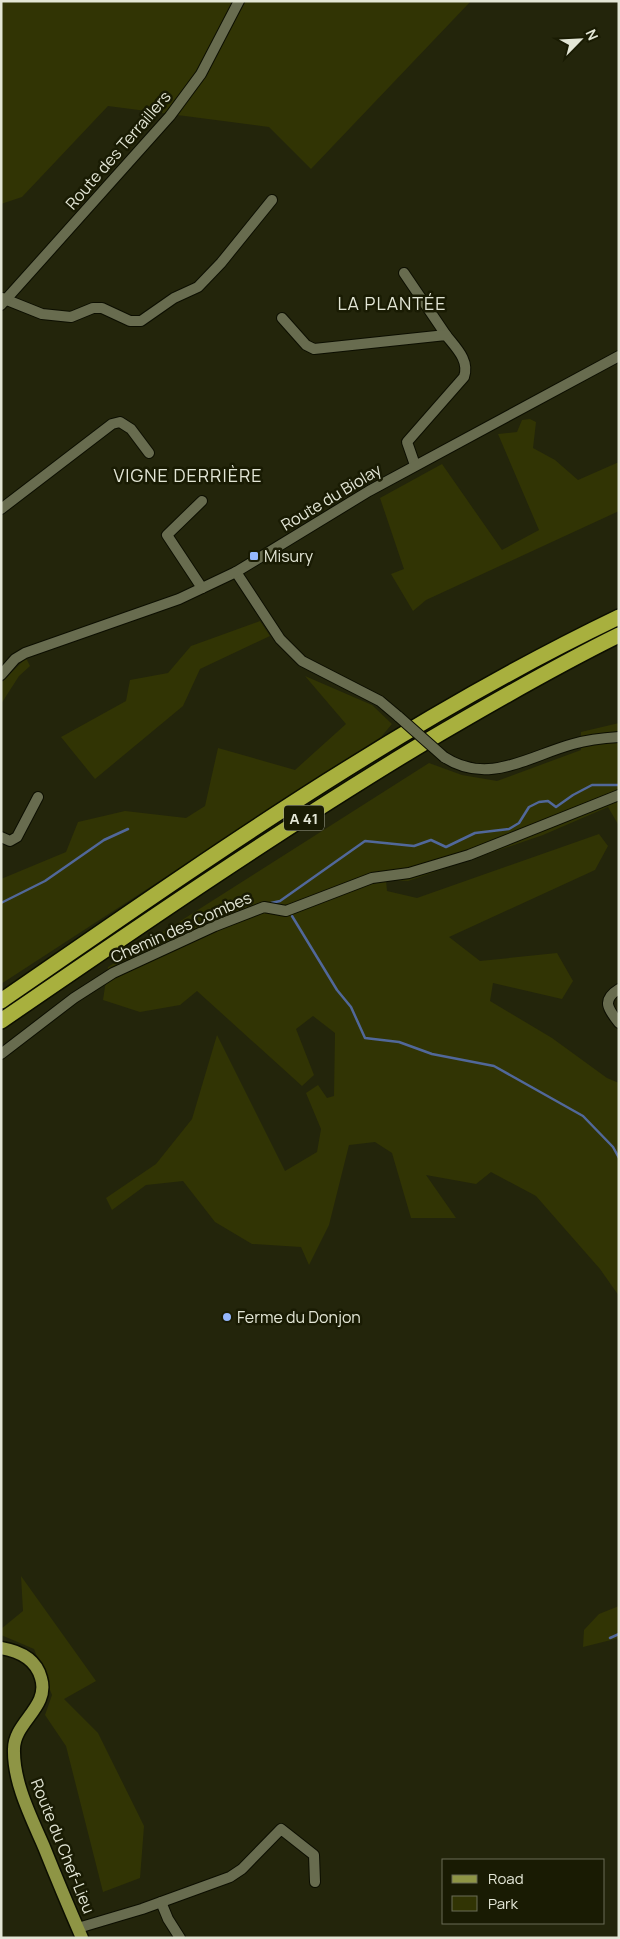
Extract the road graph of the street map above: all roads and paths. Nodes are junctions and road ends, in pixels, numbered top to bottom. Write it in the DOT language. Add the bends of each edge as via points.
graph roads {
  1 [pos="239,1"];
  2 [pos="272,200"];
  3 [pos="404,273"];
  4 [pos="3,301"];
  5 [pos="282,318"];
  6 [pos="446,335"];
  7 [pos="619,356"];
  8 [pos="149,453"];
  9 [pos="414,465"];
  10 [pos="202,501"];
  11 [pos="1,509"];
  12 [pos="236,572"];
  13 [pos="202,588"];
  14 [pos="619,617"];
  15 [pos="619,635"];
  16 [pos="1,675"];
  17 [pos="619,737"];
  18 [pos="619,795"];
  19 [pos="38,797"];
  20 [pos="1,837"];
  21 [pos="619,988"];
  22 [pos="1,1001"];
  23 [pos="1,1021"];
  24 [pos="619,1023"];
  25 [pos="1,1054"];
  26 [pos="1,1648"];
  27 [pos="315,1882"];
  28 [pos="161,1902"];
  29 [pos="80,1933"];
  30 [pos="180,1938"];
  1 -- 4 [label="street, Route des Terraillers" via="201,74 170,116"];
  2 -- 4 [label="street" via="198,286 141,321 130,321 102,308 93,308 71,317 42,314"];
  3 -- 6 [label="street"];
  5 -- 6 [label="street" via="306,345 314,349"];
  6 -- 9 [label="street" via="462,356 466,372 407,442"];
  7 -- 9 [label="street, Route du Biolay"];
  8 -- 11 [label="street" via="131,429 120,422 112,424"];
  9 -- 12 [label="street, Route du Biolay"];
  10 -- 13 [label="street" via="167,535"];
  12 -- 13 [label="street, Route du Biolay"];
  12 -- 17 [label="street, bridge" via="280,639 302,661 380,701 444,757 462,766 494,770 573,744"];
  13 -- 16 [label="street, Route du Biolay" via="35,649 15,659"];
  14 -- 22 [label="highway, A 41" via="472,696 329,781"];
  15 -- 23 [label="highway, A 41" via="483,708 350,788 174,902"];
  18 -- 25 [label="street, Chemin des Combes" via="469,855 409,873 372,878 286,910 264,907 215,926 112,973"];
  19 -- 20 [label="street" via="17,837 10,842"];
  21 -- 24 [label="street" via="607,1003"];
  26 -- 29 [label="main road, Route du Chef-Lieu" via="26,1656 42,1679 41,1697 18,1733 14,1757 30,1815"];
  27 -- 28 [label="street" via="314,1855 281,1829 230,1878"];
  28 -- 29 [label="street"];
  28 -- 30 [label="street"];
}
